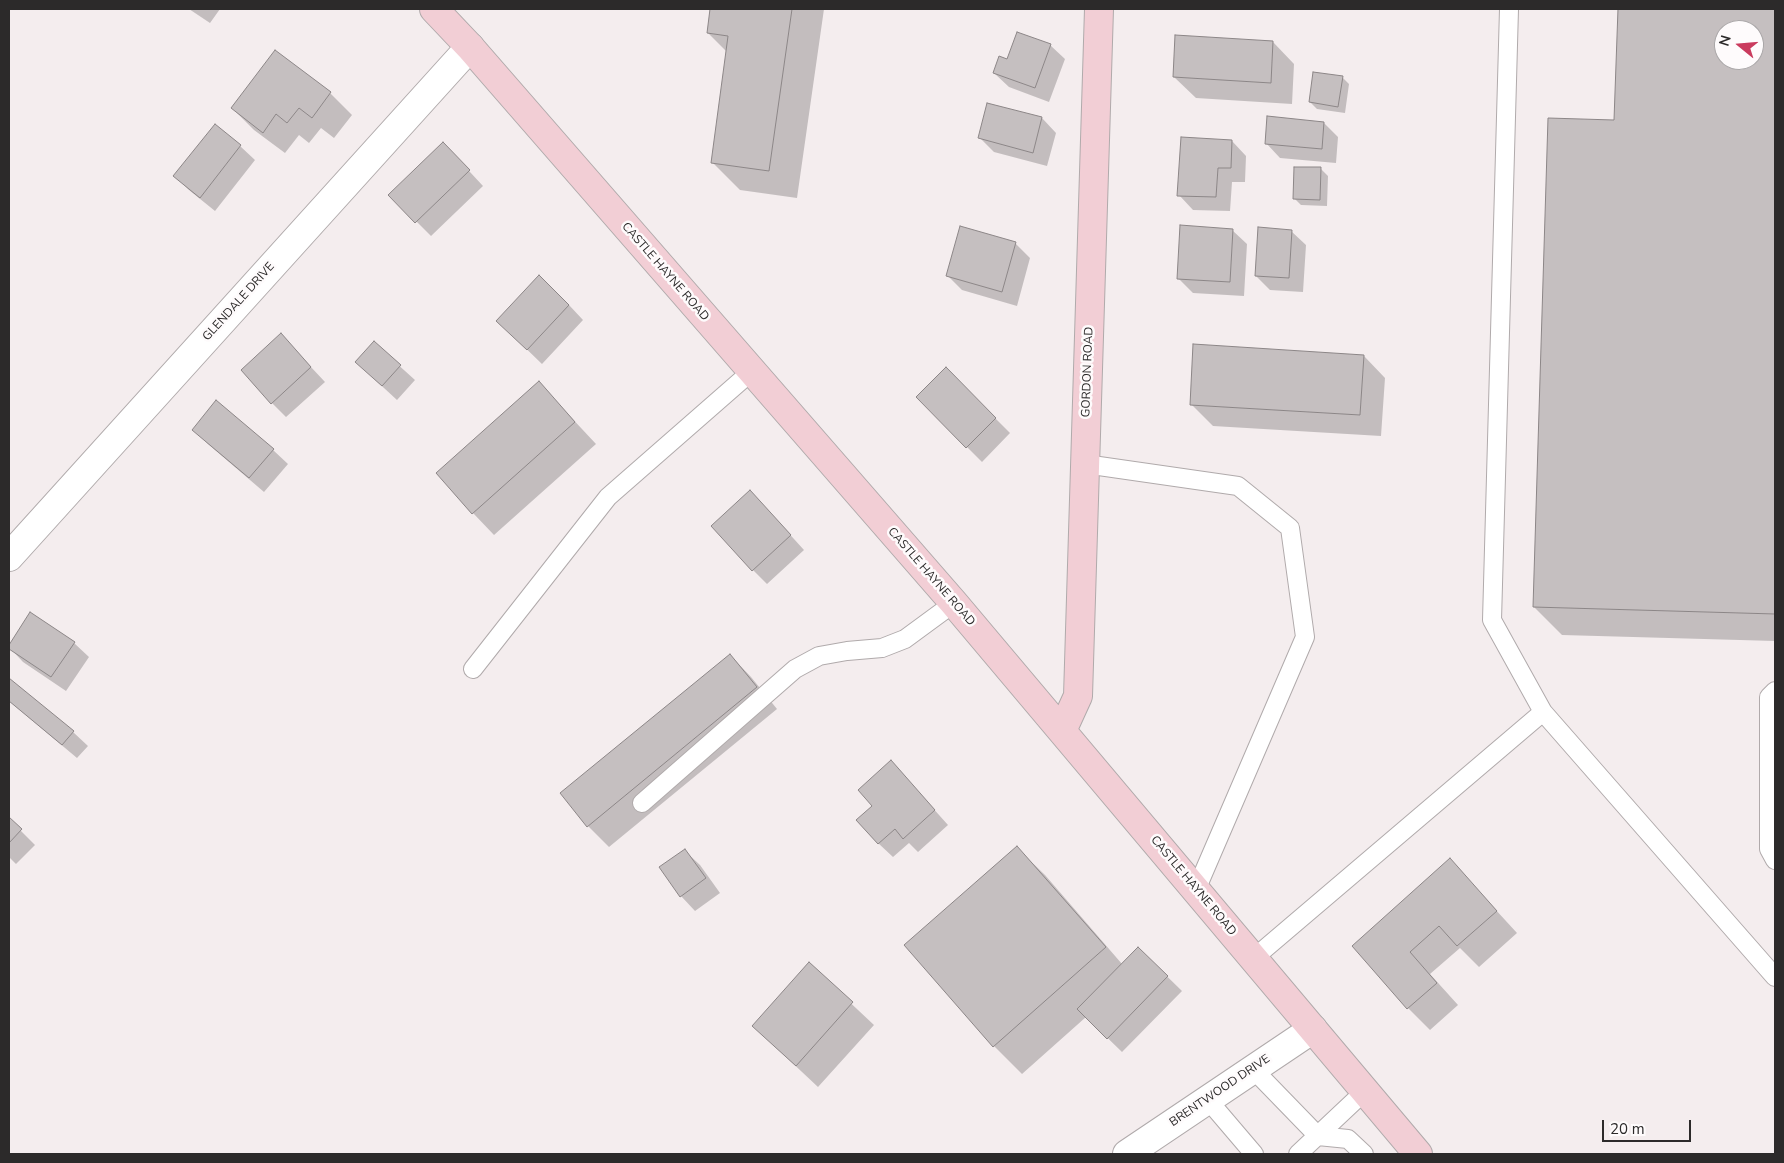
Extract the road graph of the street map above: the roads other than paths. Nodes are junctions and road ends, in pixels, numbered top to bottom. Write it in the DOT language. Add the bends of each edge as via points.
graph roads {
  1 [pos="434,9"];
  2 [pos="1099,9"];
  3 [pos="1509,9"];
  4 [pos="470,47"];
  5 [pos="752,371"];
  6 [pos="1086,464"];
  7 [pos="9,556"];
  8 [pos="954,603"];
  9 [pos="473,669"];
  10 [pos="1775,691"];
  11 [pos="1543,712"];
  12 [pos="1062,731"];
  13 [pos="642,803"];
  14 [pos="1773,853"];
  15 [pos="1196,890"];
  16 [pos="1254,958"];
  17 [pos="1775,977"];
  18 [pos="1313,1029"];
  19 [pos="1253,1069"];
  20 [pos="1365,1091"];
  21 [pos="1208,1100"];
  22 [pos="1318,1136"];
  23 [pos="1127,1154"];
  24 [pos="1254,1154"];
  25 [pos="1298,1154"];
  26 [pos="1317,1154"];
  27 [pos="1364,1154"];
  28 [pos="1418,1154"];
  1 -- 4 [label="main road, CASTLE HAYNE ROAD"];
  2 -- 6 [label="main road, GORDON ROAD"];
  3 -- 11 [label="lane" via="1492,620"];
  4 -- 5 [label="main road, CASTLE HAYNE ROAD"];
  4 -- 7 [label="street, GLENDALE DRIVE"];
  5 -- 8 [label="main road, CASTLE HAYNE ROAD"];
  5 -- 9 [label="lane" via="608,497"];
  6 -- 12 [label="main road, GORDON ROAD" via="1078,696"];
  6 -- 15 [label="lane" via="1238,486 1290,528 1305,637"];
  8 -- 12 [label="main road, CASTLE HAYNE ROAD"];
  8 -- 13 [label="lane" via="905,638 882,648 819,656 795,669"];
  10 -- 14 [label="lane" via="1769,697"];
  11 -- 16 [label="lane"];
  11 -- 17 [label="lane"];
  12 -- 15 [label="main road, CASTLE HAYNE ROAD"];
  15 -- 16 [label="main road, CASTLE HAYNE ROAD"];
  16 -- 18 [label="main road, CASTLE HAYNE ROAD"];
  18 -- 19 [label="street, BRENTWOOD DRIVE"];
  18 -- 20 [label="main road, CASTLE HAYNE ROAD"];
  19 -- 21 [label="street, BRENTWOOD DRIVE"];
  19 -- 22 [label="lane"];
  20 -- 22 [label="lane"];
  20 -- 28 [label="main road, CASTLE HAYNE ROAD"];
  21 -- 23 [label="street, BRENTWOOD DRIVE"];
  21 -- 24 [label="lane"];
  22 -- 25 [label="lane"];
  22 -- 26 [label="lane"];
  22 -- 27 [label="lane" via="1348,1139"];
}
